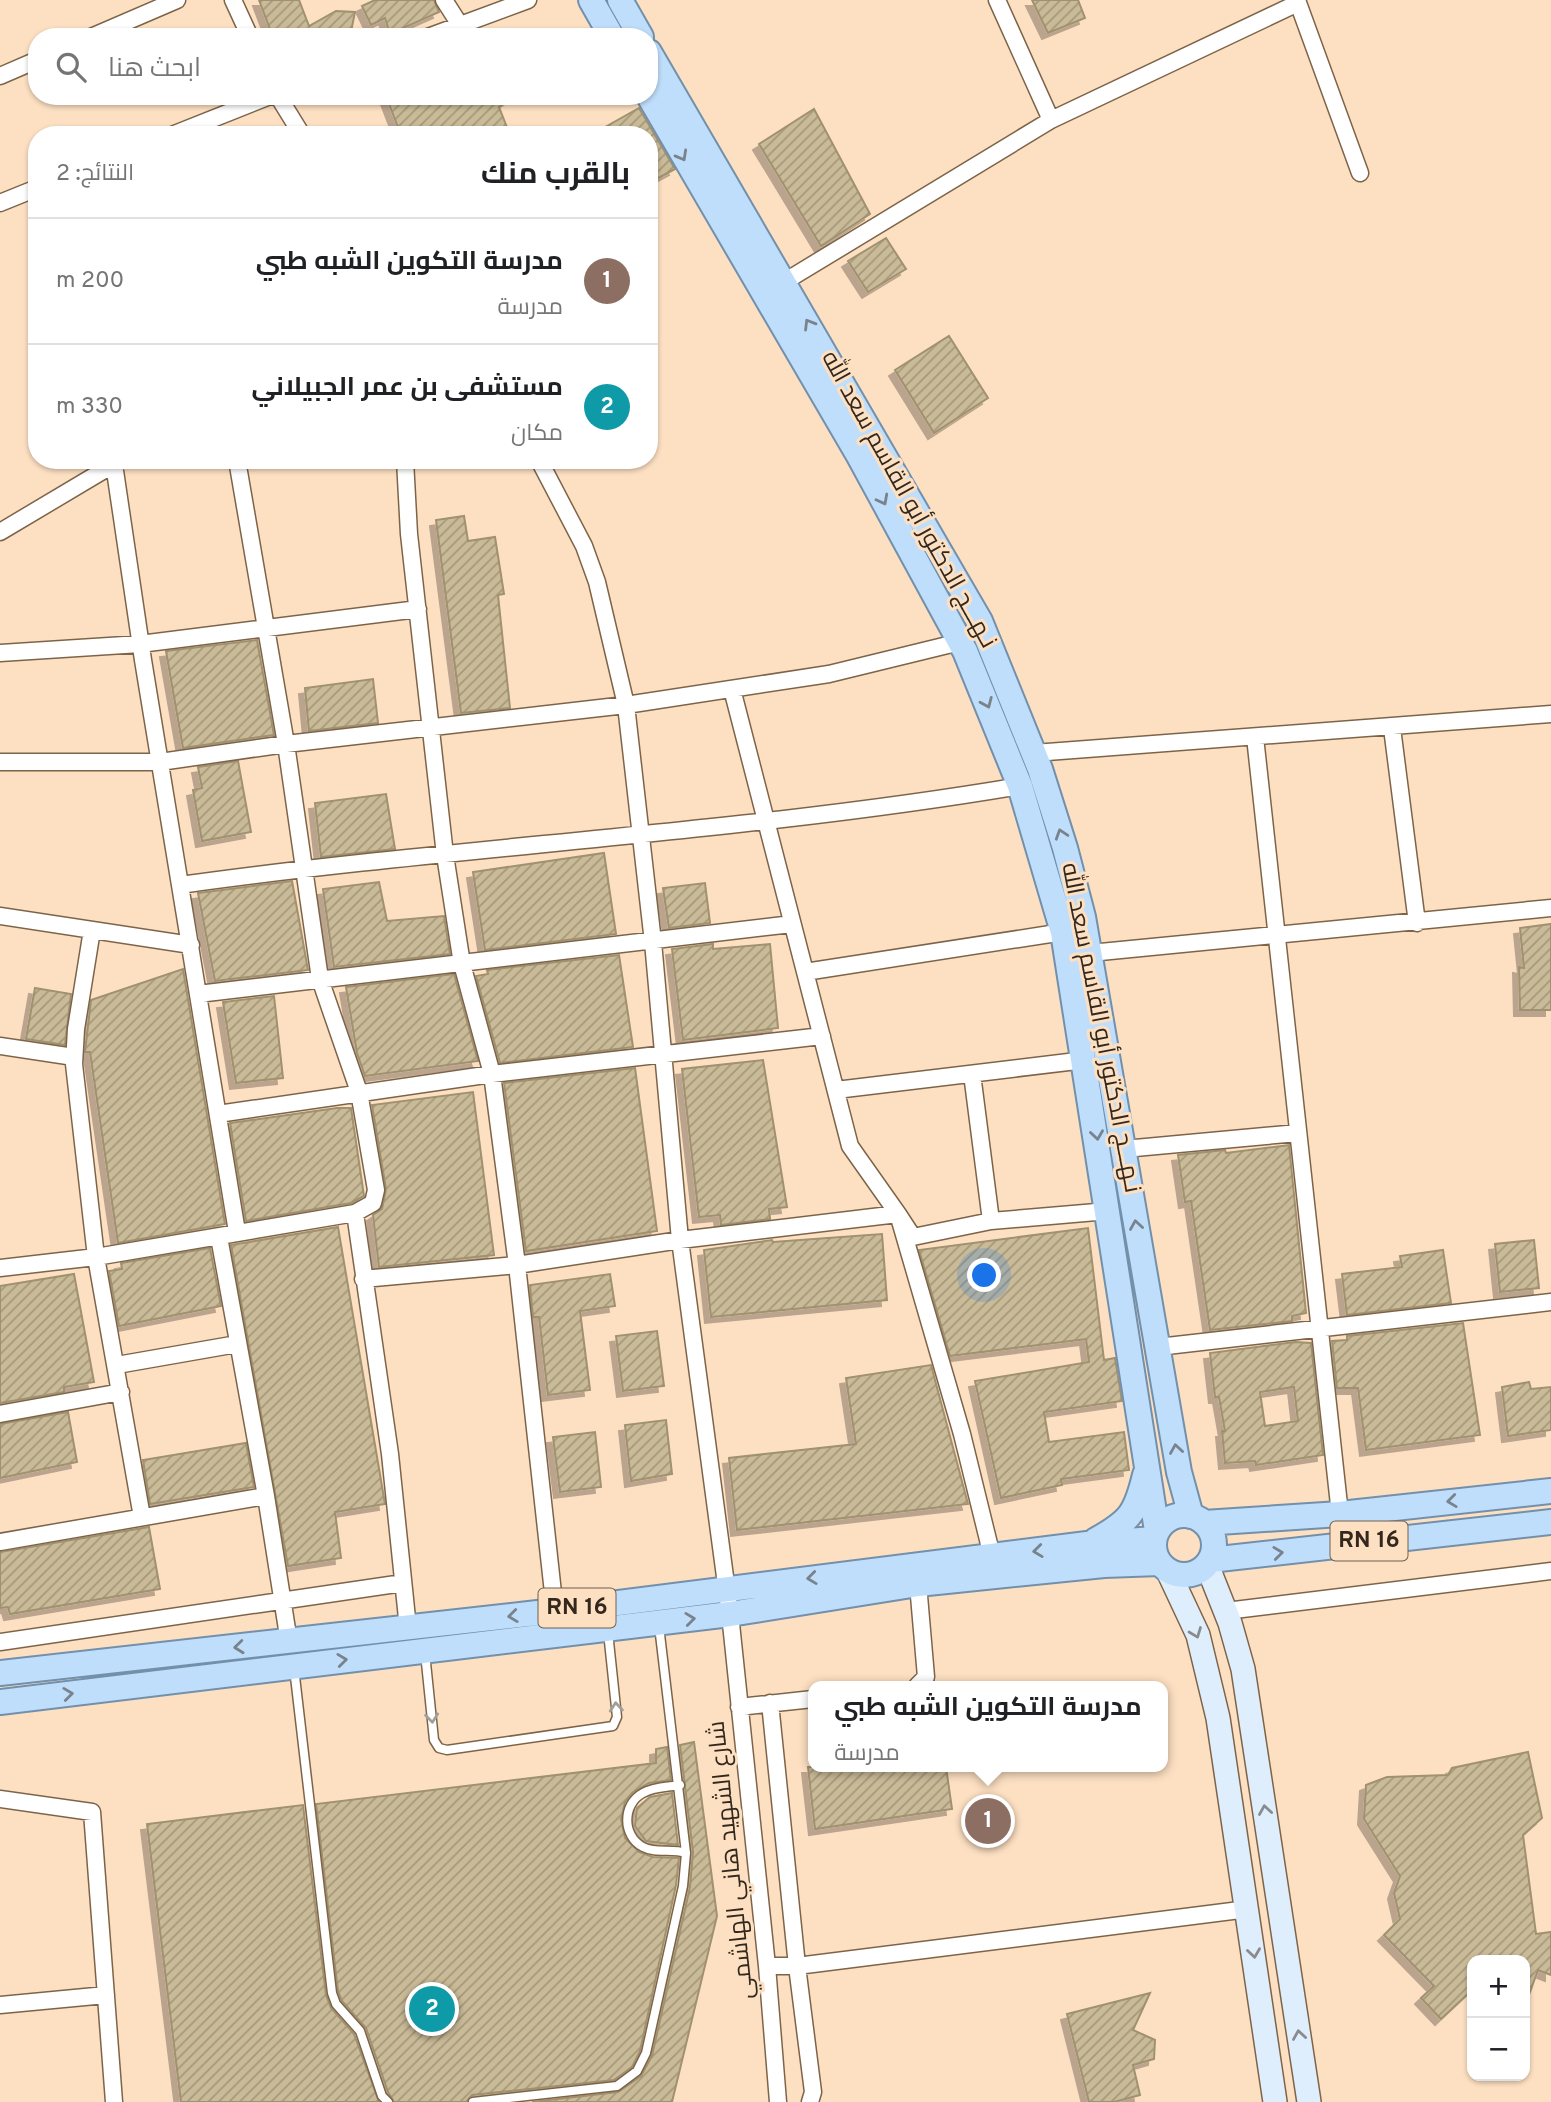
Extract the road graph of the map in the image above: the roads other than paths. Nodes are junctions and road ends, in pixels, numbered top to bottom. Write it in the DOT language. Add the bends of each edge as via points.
graph roads {
  1 [pos="177,0"];
  2 [pos="233,0"];
  3 [pos="444,0"];
  4 [pos="528,0"];
  5 [pos="592,0"];
  6 [pos="620,0"];
  7 [pos="997,0"];
  8 [pos="1297,1"];
  9 [pos="460,25"];
  10 [pos="112,28"];
  11 [pos="246,28"];
  12 [pos="452,28"];
  13 [pos="607,28"];
  14 [pos="636,28"];
  15 [pos="28,64"];
  16 [pos="658,67"];
  17 [pos="0,76"];
  18 [pos="247,105"];
  19 [pos="284,105"];
  20 [pos="655,105"];
  21 [pos="1051,120"];
  22 [pos="195,126"];
  23 [pos="296,126"];
  24 [pos="1360,173"];
  25 [pos="28,192"];
  26 [pos="0,203"];
  27 [pos="784,282"];
  28 [pos="846,410"];
  29 [pos="105,469"];
  30 [pos="118,469"];
  31 [pos="239,469"];
  32 [pos="406,469"];
  33 [pos="545,469"];
  34 [pos="0,532"];
  35 [pos="418,610"];
  36 [pos="266,629"];
  37 [pos="960,642"];
  38 [pos="140,644"];
  39 [pos="0,653"];
  40 [pos="732,689"];
  41 [pos="626,705"];
  42 [pos="1551,714"];
  43 [pos="1392,728"];
  44 [pos="432,729"];
  45 [pos="1255,737"];
  46 [pos="286,744"];
  47 [pos="1034,754"];
  48 [pos="0,762"];
  49 [pos="160,762"];
  50 [pos="1020,786"];
  51 [pos="765,823"];
  52 [pos="640,834"];
  53 [pos="445,855"];
  54 [pos="302,869"];
  55 [pos="180,885"];
  56 [pos="1551,908"];
  57 [pos="0,916"];
  58 [pos="792,923"];
  59 [pos="1417,923"];
  60 [pos="92,930"];
  61 [pos="1063,932"];
  62 [pos="1276,937"];
  63 [pos="653,942"];
  64 [pos="191,945"];
  65 [pos="1090,954"];
  66 [pos="462,964"];
  67 [pos="804,972"];
  68 [pos="320,979"];
  69 [pos="198,994"];
  70 [pos="822,1036"];
  71 [pos="0,1046"];
  72 [pos="662,1056"];
  73 [pos="74,1057"];
  74 [pos="1085,1060"];
  75 [pos="492,1074"];
  76 [pos="972,1074"];
  77 [pos="836,1090"];
  78 [pos="359,1092"];
  79 [pos="218,1114"];
  80 [pos="1298,1133"];
  81 [pos="1124,1149"];
  82 [pos="1108,1211"];
  83 [pos="355,1213"];
  84 [pos="898,1214"];
  85 [pos="991,1221"];
  86 [pos="237,1232"];
  87 [pos="219,1237"];
  88 [pos="680,1240"];
  89 [pos="96,1257"];
  90 [pos="517,1265"];
  91 [pos="0,1268"];
  92 [pos="363,1279"];
  93 [pos="1551,1302"];
  94 [pos="1319,1328"];
  95 [pos="237,1344"];
  96 [pos="1158,1347"];
  97 [pos="117,1365"];
  98 [pos="121,1392"];
  99 [pos="0,1414"];
  100 [pos="1147,1464"];
  101 [pos="1551,1491"];
  102 [pos="266,1496"];
  103 [pos="1340,1514"];
  104 [pos="142,1517"];
  105 [pos="1198,1519"];
  106 [pos="1551,1522"];
  107 [pos="1156,1535"];
  108 [pos="0,1542"];
  109 [pos="1087,1544"];
  110 [pos="992,1556"];
  111 [pos="1208,1563"];
  112 [pos="1164,1567"];
  113 [pos="1551,1571"];
  114 [pos="403,1583"];
  115 [pos="918,1584"];
  116 [pos="726,1590"];
  117 [pos="655,1597"];
  118 [pos="284,1599"];
  119 [pos="555,1611"];
  120 [pos="1226,1611"];
  121 [pos="730,1615"];
  122 [pos="659,1623"];
  123 [pos="408,1628"];
  124 [pos="607,1629"];
  125 [pos="0,1642"];
  126 [pos="289,1642"];
  127 [pos="424,1650"];
  128 [pos="293,1666"];
  129 [pos="0,1672"];
  130 [pos="922,1681"];
  131 [pos="808,1699"];
  132 [pos="0,1702"];
  133 [pos="770,1703"];
  134 [pos="739,1707"];
  135 [pos="680,1785"];
  136 [pos="0,1799"];
  137 [pos="686,1853"];
  138 [pos="1248,1909"];
  139 [pos="767,1966"];
  140 [pos="797,1966"];
  141 [pos="106,1995"];
  142 [pos="0,2005"];
  143 [pos="114,2102"];
  144 [pos="388,2102"];
  145 [pos="473,2102"];
  146 [pos="778,2102"];
  147 [pos="810,2102"];
  148 [pos="1275,2102"];
  149 [pos="1309,2102"];
  1 -- 10 [label="street"];
  2 -- 11 [label="street"];
  3 -- 9 [label="street"];
  4 -- 9 [label="street"];
  5 -- 13 [label="main road"];
  6 -- 14 [label="main road"];
  7 -- 21 [label="street"];
  8 -- 21 [label="street"];
  8 -- 24 [label="street"];
  9 -- 12 [label="street"];
  15 -- 17 [label="street"];
  16 -- 27 [label="main road, نـهـــج الدكتور أبو القاسم سعد الله"];
  18 -- 22 [label="street"];
  19 -- 23 [label="street"];
  20 -- 28 [label="main road, نـهـــج الدكتور أبو القاسم سعد الله, one-way"];
  21 -- 27 [label="street"];
  25 -- 26 [label="street"];
  28 -- 27 [label="main road, نـهـــج الدكتور أبو القاسم سعد الله, one-way"];
  28 -- 37 [label="main road, نـهـــج الدكتور أبو القاسم سعد الله, one-way"];
  28 -- 47 [label="main road, نـهـــج الدكتور أبو القاسم سعد الله" via="980,621"];
  29 -- 34 [label="street"];
  30 -- 38 [label="street"];
  31 -- 36 [label="street"];
  32 -- 35 [label="street"];
  33 -- 41 [label="street, شارع الشهيد هاني الهاشمي" via="597,582"];
  35 -- 36 [label="street"];
  35 -- 44 [label="street"];
  36 -- 38 [label="street"];
  36 -- 46 [label="street"];
  37 -- 40 [label="street" via="829,674"];
  37 -- 50 [label="main road, نـهـــج الدكتور أبو القاسم سعد الله, one-way"];
  38 -- 39 [label="street"];
  38 -- 49 [label="street"];
  40 -- 41 [label="street"];
  40 -- 51 [label="street"];
  41 -- 44 [label="street"];
  41 -- 52 [label="street, شارع الشهيد هاني الهاشمي"];
  42 -- 43 [label="street"];
  43 -- 45 [label="street"];
  43 -- 59 [label="street"];
  44 -- 46 [label="street"];
  44 -- 53 [label="street"];
  45 -- 47 [label="street"];
  45 -- 62 [label="street"];
  46 -- 49 [label="street"];
  46 -- 54 [label="street"];
  65 -- 47 [label="main road, نـهـــج الدكتور أبو القاسم سعد الله, one-way" via="1065,848"];
  48 -- 49 [label="street"];
  49 -- 55 [label="street"];
  50 -- 51 [label="street"];
  50 -- 61 [label="main road, نـهـــج الدكتور أبو القاسم سعد الله"];
  51 -- 52 [label="street"];
  51 -- 58 [label="street"];
  52 -- 53 [label="street"];
  52 -- 63 [label="street, شارع الشهيد هاني الهاشمي"];
  53 -- 54 [label="street"];
  53 -- 66 [label="street"];
  54 -- 55 [label="street"];
  54 -- 68 [label="street"];
  55 -- 64 [label="street"];
  56 -- 59 [label="street"];
  57 -- 60 [label="street"];
  58 -- 63 [label="street"];
  58 -- 67 [label="street"];
  59 -- 62 [label="street"];
  60 -- 64 [label="street"];
  60 -- 73 [label="street"];
  61 -- 67 [label="street"];
  61 -- 74 [label="main road, نـهـــج الدكتور أبو القاسم سعد الله"];
  62 -- 65 [label="street"];
  62 -- 80 [label="street"];
  63 -- 66 [label="street"];
  63 -- 72 [label="street, شارع الشهيد هاني الهاشمي"];
  64 -- 69 [label="street"];
  65 -- 81 [label="main road, نـهـــج الدكتور أبو القاسم سعد الله"];
  66 -- 68 [label="street"];
  66 -- 75 [label="street"];
  67 -- 70 [label="street"];
  68 -- 69 [label="street"];
  68 -- 78 [label="street"];
  69 -- 79 [label="street"];
  70 -- 72 [label="street"];
  70 -- 77 [label="street"];
  71 -- 73 [label="street"];
  72 -- 75 [label="street"];
  72 -- 88 [label="street, شارع الشهيد هاني الهاشمي"];
  73 -- 89 [label="street"];
  74 -- 76 [label="street"];
  74 -- 82 [label="main road, نـهـــج الدكتور أبو القاسم سعد الله, one-way"];
  75 -- 78 [label="street"];
  75 -- 90 [label="street"];
  76 -- 77 [label="street"];
  76 -- 85 [label="street"];
  77 -- 84 [label="street" via="850,1146"];
  78 -- 79 [label="street"];
  78 -- 83 [label="street" via="376,1190 373,1203"];
  79 -- 86 [label="street"];
  80 -- 81 [label="street"];
  80 -- 94 [label="street"];
  96 -- 81 [label="main road, نـهـــج الدكتور أبو القاسم سعد الله, one-way"];
  82 -- 85 [label="street"];
  82 -- 100 [label="main road, نـهـــج الدكتور أبو القاسم سعد الله"];
  83 -- 86 [label="street"];
  83 -- 92 [label="street"];
  84 -- 85 [label="street" via="913,1237"];
  84 -- 88 [label="street"];
  84 -- 110 [label="street"];
  86 -- 87 [label="street"];
  87 -- 89 [label="street"];
  87 -- 95 [label="street"];
  88 -- 90 [label="street"];
  88 -- 116 [label="street, شارع الشهيد هاني الهاشمي"];
  89 -- 91 [label="street"];
  89 -- 97 [label="street"];
  90 -- 92 [label="street"];
  90 -- 119 [label="street"];
  92 -- 114 [label="street" via="380,1369"];
  93 -- 94 [label="street"];
  94 -- 96 [label="street"];
  94 -- 103 [label="street"];
  95 -- 97 [label="street"];
  95 -- 102 [label="street"];
  105 -- 96 [label="main road, نـهـــج الدكتور أبو القاسم سعد الله, one-way" via="1179,1472"];
  97 -- 98 [label="street"];
  98 -- 99 [label="street"];
  98 -- 104 [label="street"];
  100 -- 107 [label="main road, نـهـــج الدكتور أبو القاسم سعد الله"];
  100 -- 109 [label="main road" via="1135,1511 1123,1524"];
  101 -- 103 [label="main road, RN 16, one-way"];
  102 -- 104 [label="street"];
  102 -- 118 [label="street"];
  103 -- 105 [label="main road, RN 16"];
  104 -- 108 [label="street"];
  105 -- 107 [label="main road" via="1172,1518"];
  105 -- 111 [label="main road" via="1213,1536"];
  111 -- 106 [label="main road, RN 16, one-way"];
  107 -- 109 [label="main road, RN 16"];
  107 -- 112 [label="main road" via="1154,1552"];
  109 -- 110 [label="main road, RN 16, one-way"];
  110 -- 116 [label="main road, RN 16, one-way"];
  111 -- 112 [label="main road" via="1192,1574"];
  111 -- 120 [label="main road"];
  112 -- 115 [label="main road, RN 16" via="1104,1564"];
  112 -- 138 [label="main road, one-way" via="1198,1635 1209,1674"];
  113 -- 120 [label="street"];
  114 -- 118 [label="street"];
  114 -- 123 [label="street"];
  115 -- 121 [label="main road, RN 16"];
  115 -- 130 [label="street" via="926,1677"];
  116 -- 117 [label="main road, RN 16"];
  116 -- 121 [label="street, شارع الشهيد هاني الهاشمي"];
  117 -- 119 [label="main road, RN 16"];
  117 -- 122 [label="main road"];
  118 -- 125 [label="street"];
  118 -- 126 [label="street"];
  119 -- 123 [label="main road, RN 16, one-way"];
  149 -- 120 [label="main road, one-way" via="1243,1670"];
  122 -- 121 [label="main road, RN 16, one-way"];
  121 -- 134 [label="street, شارع الشهيد هاني الهاشمي"];
  122 -- 124 [label="main road, RN 16"];
  122 -- 135 [label="lane"];
  123 -- 126 [label="main road, RN 16"];
  124 -- 127 [label="main road, RN 16"];
  127 -- 124 [label="lane, one-way" via="434,1740 447,1750 613,1726 617,1717"];
  126 -- 129 [label="main road, RN 16, one-way"];
  128 -- 127 [label="main road, RN 16, one-way"];
  132 -- 128 [label="main road, RN 16, one-way"];
  128 -- 144 [label="lane" via="332,1993 335,2004 360,2031"];
  131 -- 133 [label="street"];
  133 -- 134 [label="street"];
  133 -- 140 [label="street"];
  134 -- 139 [label="street, شارع الشهيد هاني الهاشمي"];
  135 -- 137 [label="lane"];
  135 -- 137 [label="lane" via="642,1793 628,1809 627,1820 643,1847"];
  136 -- 141 [label="street" via="92,1812"];
  137 -- 145 [label="lane" via="646,2053 636,2071 617,2086"];
  138 -- 140 [label="street"];
  138 -- 148 [label="main road, one-way"];
  139 -- 140 [label="street"];
  139 -- 146 [label="street, شارع الشهيد هاني الهاشمي"];
  140 -- 147 [label="street" via="813,2092"];
  141 -- 142 [label="street"];
  141 -- 143 [label="street"];
}
